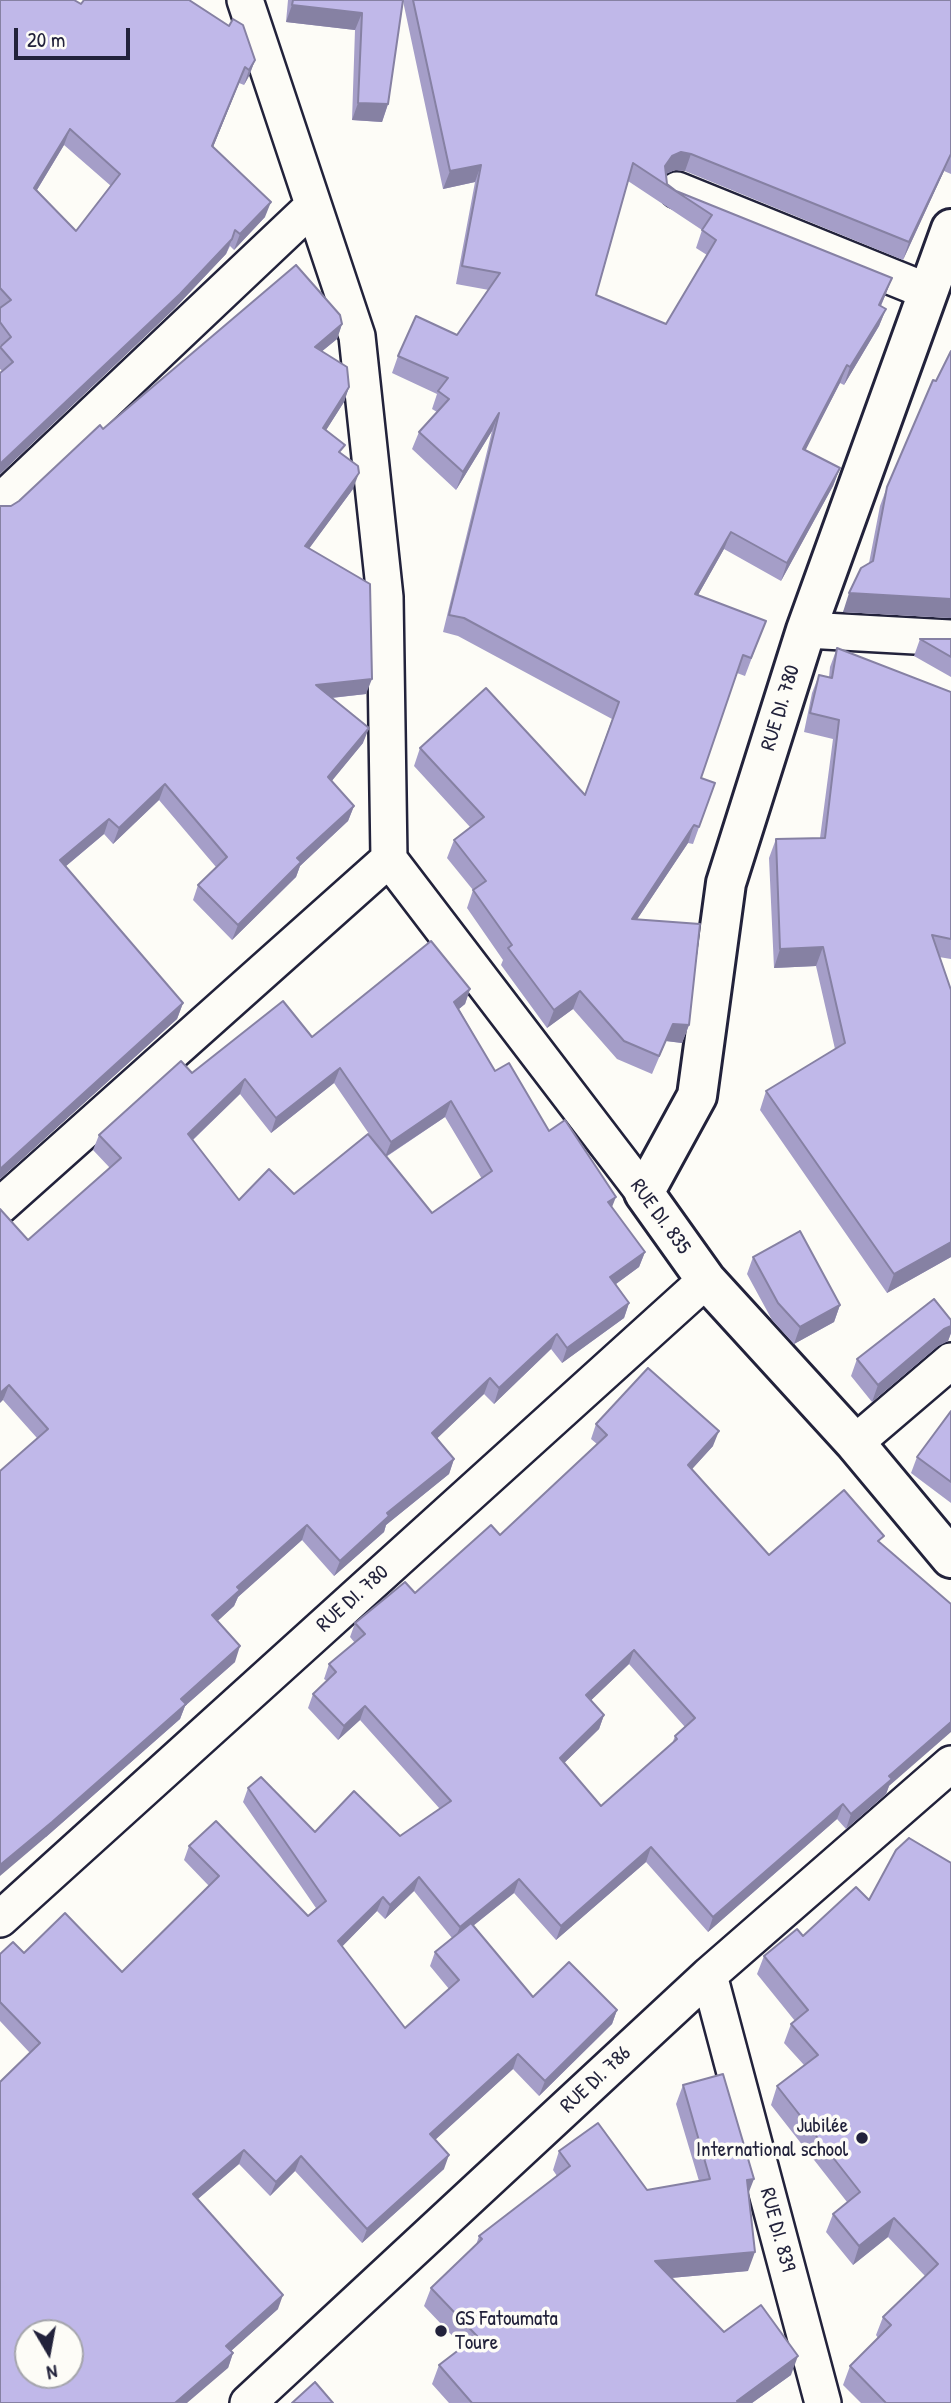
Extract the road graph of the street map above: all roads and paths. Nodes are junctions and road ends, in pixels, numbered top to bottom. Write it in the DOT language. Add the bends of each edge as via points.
graph roads {
  1 [pos="245,0"];
  2 [pos="677,190"];
  3 [pos="313,206"];
  4 [pos="951,229"];
  5 [pos="929,292"];
  6 [pos="0,502"];
  7 [pos="806,630"];
  8 [pos="951,638"];
  9 [pos="389,859"];
  10 [pos="644,1193"];
  11 [pos="0,1206"];
  12 [pos="706,1280"];
  13 [pos="951,1361"];
  14 [pos="855,1443"];
  15 [pos="951,1558"];
  16 [pos="951,1764"];
  17 [pos="0,1919"];
  18 [pos="709,1975"];
  19 [pos="248,2403"];
  20 [pos="823,2403"];
  1 -- 3 [label="street"];
  2 -- 5 [label="street"];
  3 -- 6 [label="street"];
  3 -- 9 [label="street" via="357,336 385,597"];
  4 -- 5 [label="street, RUE DI. 780"];
  5 -- 7 [label="street, RUE DI. 780"];
  7 -- 8 [label="street"];
  7 -- 10 [label="street, RUE DI. 780" via="726,883 697,1096"];
  9 -- 10 [label="street, RUE DI. 835"];
  9 -- 11 [label="street"];
  10 -- 12 [label="street, RUE DI. 835"];
  12 -- 14 [label="street, RUE DI. 835"];
  12 -- 17 [label="street, RUE DI. 780"];
  13 -- 14 [label="street"];
  14 -- 15 [label="street, RUE DI. 835"];
  16 -- 18 [label="street, RUE DI. 786"];
  18 -- 19 [label="street, RUE DI. 786"];
  18 -- 20 [label="street, RUE DI. 839"];
}
